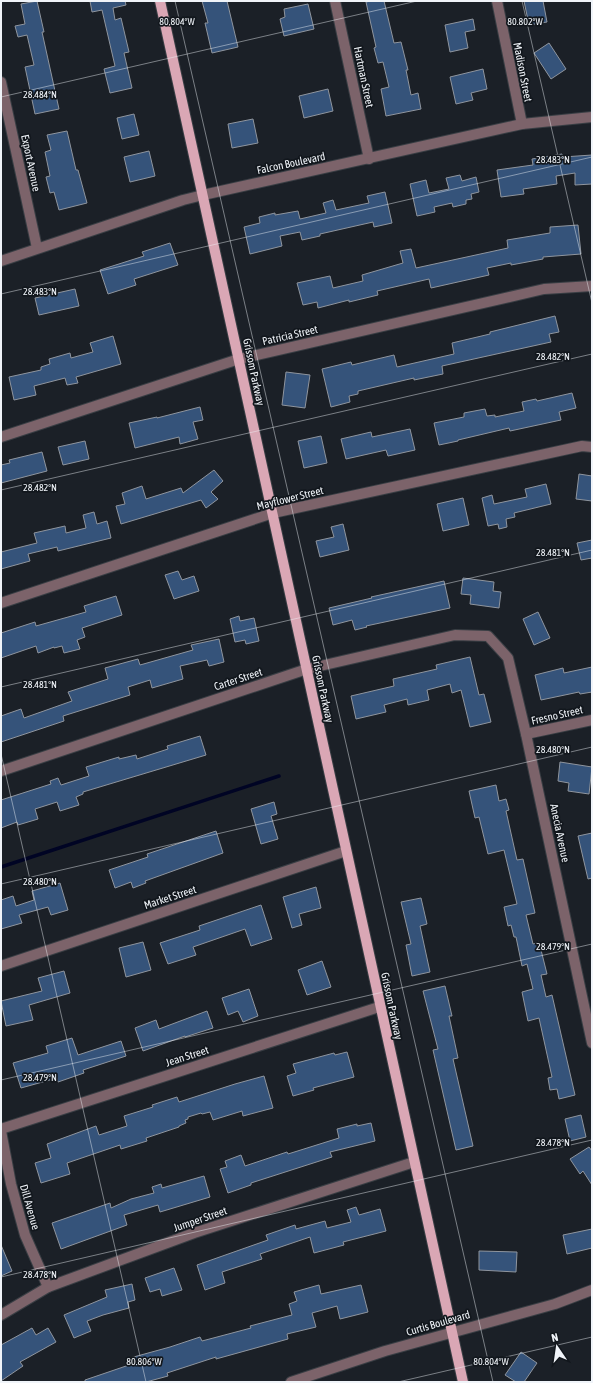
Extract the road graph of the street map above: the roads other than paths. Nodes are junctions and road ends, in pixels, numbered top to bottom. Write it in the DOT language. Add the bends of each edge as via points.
graph roads {
  1 [pos="160,1"];
  2 [pos="335,1"];
  3 [pos="497,1"];
  4 [pos="1,82"];
  5 [pos="592,117"];
  6 [pos="522,124"];
  7 [pos="369,158"];
  8 [pos="203,194"];
  9 [pos="38,248"];
  10 [pos="1,261"];
  11 [pos="592,286"];
  12 [pos="239,359"];
  13 [pos="1,437"];
  14 [pos="592,447"];
  15 [pos="273,513"];
  16 [pos="1,603"];
  17 [pos="488,636"];
  18 [pos="307,669"];
  19 [pos="592,720"];
  20 [pos="526,734"];
  21 [pos="1,771"];
  22 [pos="346,851"];
  23 [pos="1,966"];
  24 [pos="379,1007"];
  25 [pos="592,1043"];
  26 [pos="1,1130"];
  27 [pos="414,1162"];
  28 [pos="48,1287"];
  29 [pos="592,1290"];
  30 [pos="1,1315"];
  31 [pos="452,1332"];
  32 [pos="291,1382"];
  33 [pos="463,1382"];
  1 -- 8 [label="main road, Grissom Parkway"];
  2 -- 7 [label="street, Hartman Street"];
  3 -- 6 [label="street, Madison Street"];
  4 -- 9 [label="street, Export Avenue"];
  5 -- 6 [label="street, Falcon Boulevard"];
  6 -- 7 [label="street, Falcon Boulevard"];
  7 -- 8 [label="street, Falcon Boulevard"];
  8 -- 9 [label="street, Falcon Boulevard"];
  8 -- 12 [label="main road, Grissom Parkway"];
  9 -- 10 [label="street, Falcon Boulevard"];
  11 -- 12 [label="street, Patricia Street" via="544,289"];
  12 -- 13 [label="street, Patricia Street"];
  12 -- 15 [label="main road, Grissom Parkway"];
  14 -- 15 [label="street, Mayflower Street" via="582,446"];
  15 -- 16 [label="street, Mayflower Street"];
  15 -- 18 [label="main road, Grissom Parkway"];
  17 -- 18 [label="street, Carter Street" via="455,635"];
  17 -- 20 [label="street, Anecia Avenue" via="508,658"];
  18 -- 21 [label="street, Carter Street"];
  18 -- 22 [label="main road, Grissom Parkway"];
  19 -- 20 [label="street, Fresno Street"];
  20 -- 25 [label="street, Anecia Avenue"];
  22 -- 23 [label="street, Market Street"];
  22 -- 24 [label="main road, Grissom Parkway"];
  24 -- 26 [label="street, Jean Street"];
  24 -- 27 [label="main road, Grissom Parkway"];
  26 -- 28 [label="street, Dill Avenue" via="11,1184 25,1236"];
  27 -- 28 [label="street, Jumper Street" via="194,1233"];
  27 -- 31 [label="main road, Grissom Parkway"];
  28 -- 30 [label="street, Jumper Street"];
  29 -- 31 [label="street, Curtis Boulevard" via="555,1304"];
  31 -- 32 [label="street, Curtis Boulevard"];
  31 -- 33 [label="main road, Grissom Parkway"];
}
